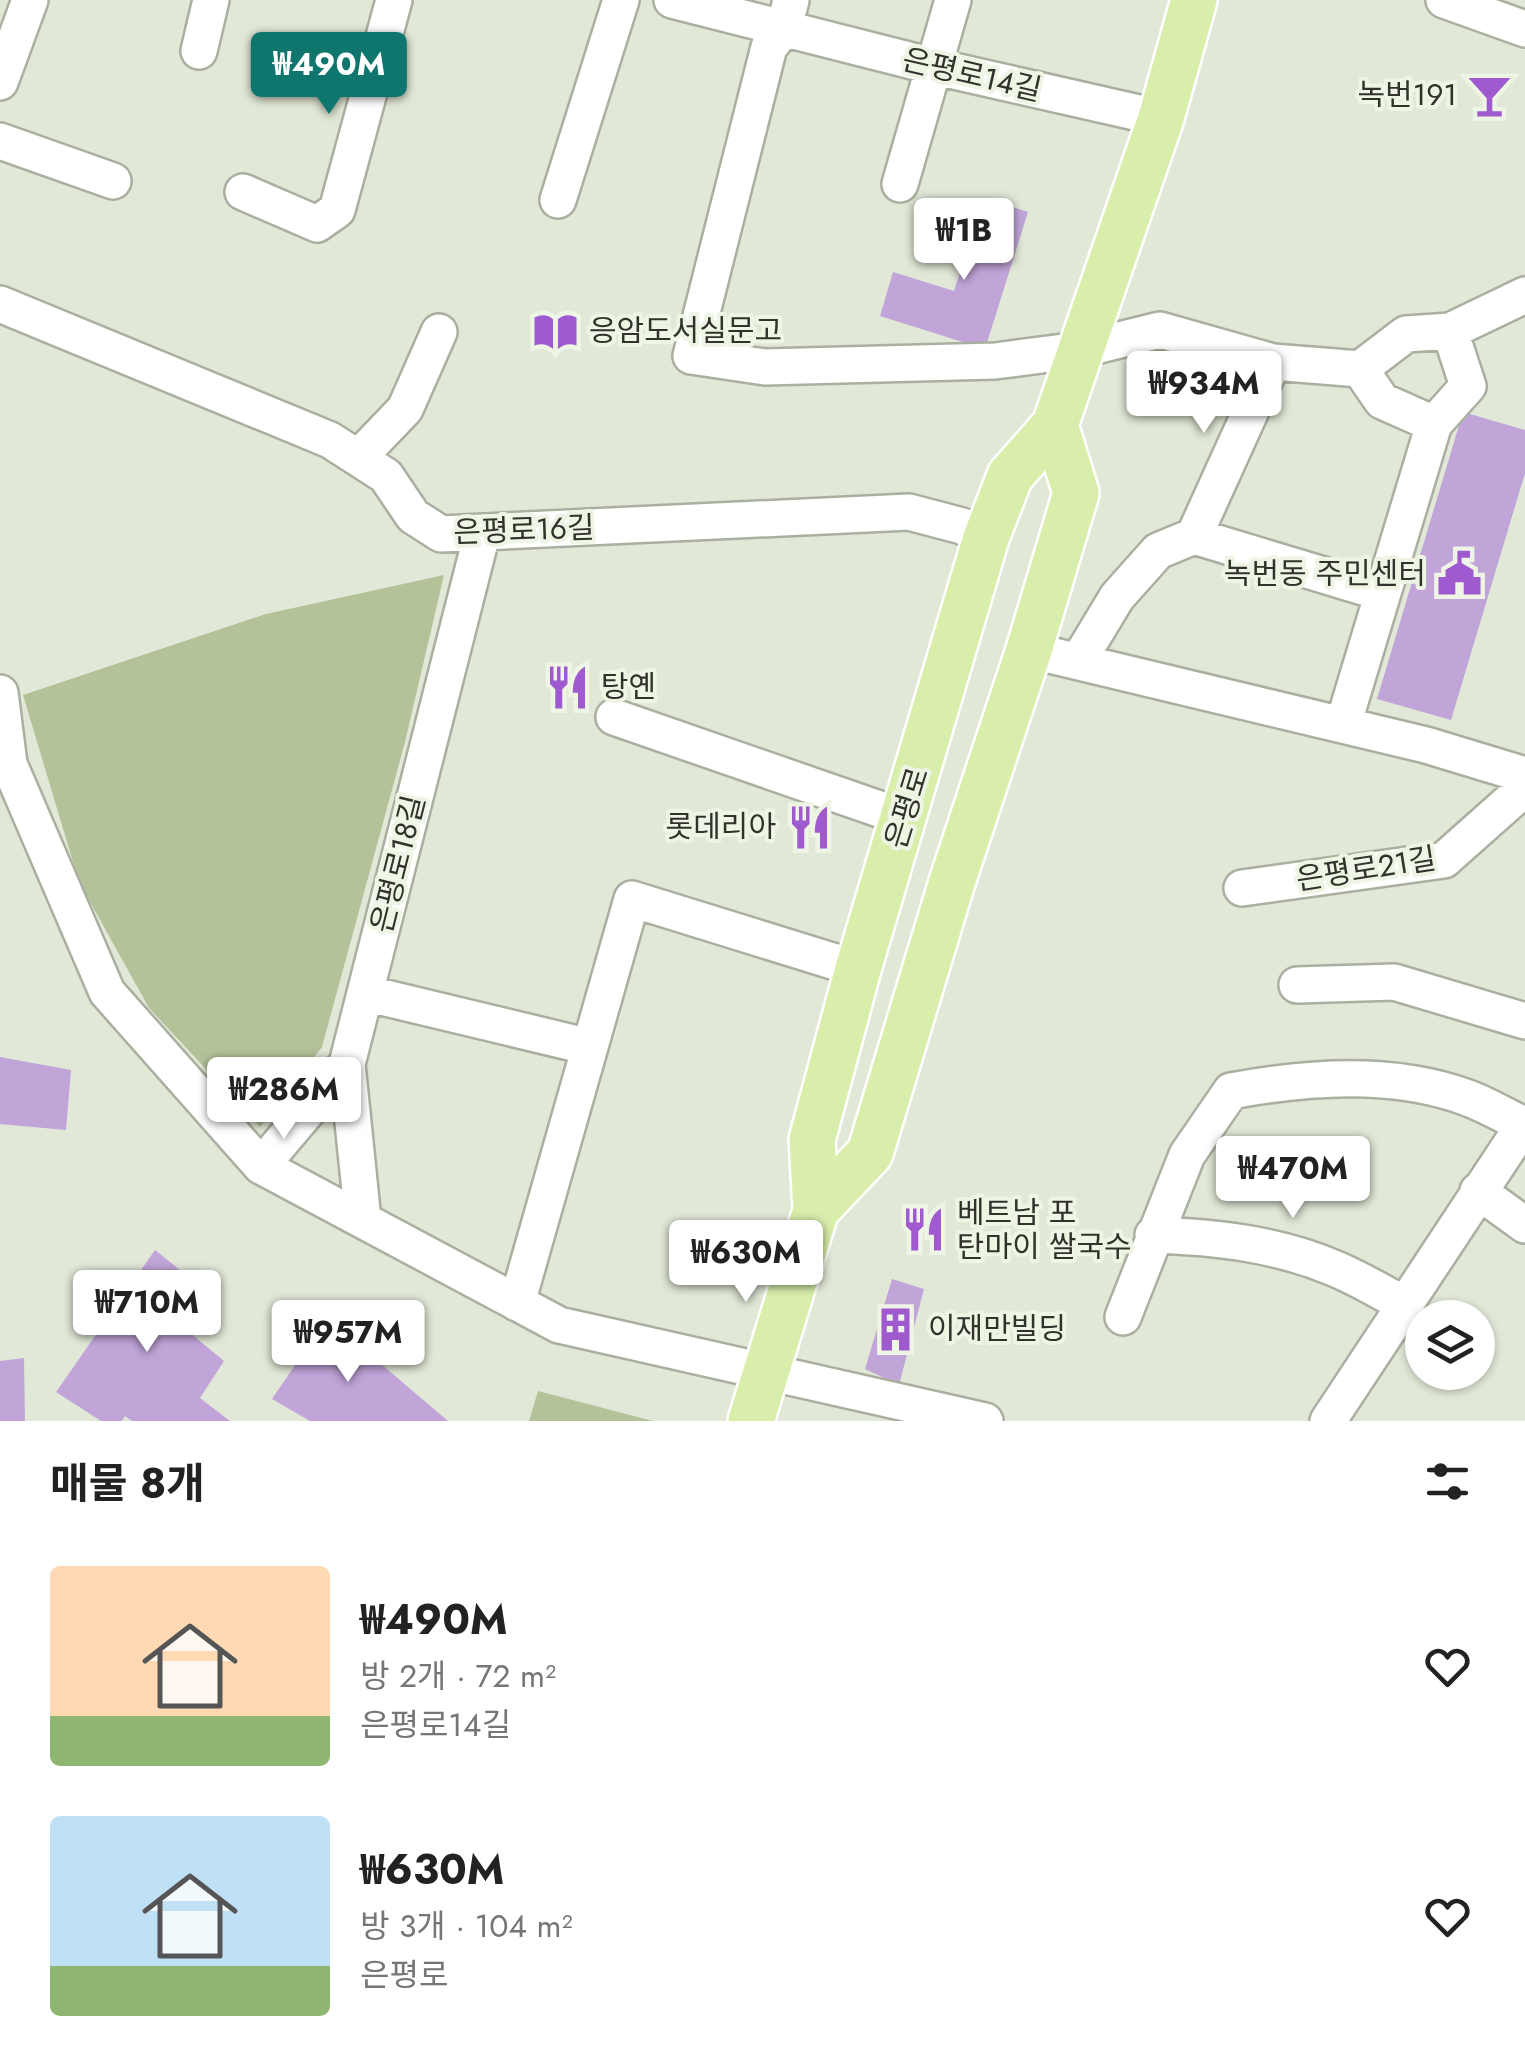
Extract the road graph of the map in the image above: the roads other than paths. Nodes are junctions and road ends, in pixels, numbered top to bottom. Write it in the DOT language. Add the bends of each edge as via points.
graph roads {
  1 [pos="30,0"];
  2 [pos="211,0"];
  3 [pos="394,0"];
  4 [pos="621,0"];
  5 [pos="672,0"];
  6 [pos="954,0"];
  7 [pos="1194,0"];
  8 [pos="1444,0"];
  9 [pos="787,15"];
  10 [pos="1525,30"];
  11 [pos="199,51"];
  12 [pos="932,66"];
  13 [pos="0,82"];
  14 [pos="1161,118"];
  15 [pos="0,141"];
  16 [pos="113,182"];
  17 [pos="900,184"];
  18 [pos="243,192"];
  19 [pos="558,200"];
  20 [pos="1525,295"];
  21 [pos="0,304"];
  22 [pos="1450,331"];
  23 [pos="439,332"];
  24 [pos="1079,350"];
  25 [pos="1273,362"];
  26 [pos="1360,369"];
  27 [pos="1434,424"];
  28 [pos="1055,426"];
  29 [pos="358,458"];
  30 [pos="482,534"];
  31 [pos="1194,536"];
  32 [pos="986,538"];
  33 [pos="1382,593"];
  34 [pos="1029,650"];
  35 [pos="1080,660"];
  36 [pos="0,693"];
  37 [pos="614,717"];
  38 [pos="1342,724"];
  39 [pos="1525,774"];
  40 [pos="1525,788"];
  41 [pos="905,818"];
  42 [pos="1242,888"];
  43 [pos="858,969"];
  44 [pos="1297,985"];
  45 [pos="365,993"];
  46 [pos="1525,1022"];
  47 [pos="590,1046"];
  48 [pos="347,1064"];
  49 [pos="1524,1124"];
  50 [pos="261,1166"];
  51 [pos="1478,1191"];
  52 [pos="816,1210"];
  53 [pos="362,1220"];
  54 [pos="1525,1225"];
  55 [pos="1154,1235"];
  56 [pos="1410,1300"];
  57 [pos="517,1302"];
  58 [pos="1405,1305"];
  59 [pos="1405,1308"];
  60 [pos="1123,1317"];
  61 [pos="765,1369"];
  62 [pos="1344,1415"];
  63 [pos="750,1421"];
  64 [pos="985,1421"];
  1 -- 13 [label="street"];
  2 -- 11 [label="street"];
  3 -- 18 [label="street" via="337,210 318,224"];
  4 -- 19 [label="street"];
  5 -- 9 [label="street, 은평로14길"];
  6 -- 12 [label="street"];
  7 -- 14 [label="main road, 은평로"];
  8 -- 10 [label="street"];
  9 -- 12 [label="street, 은평로14길"];
  9 -- 24 [label="street" via="769,47 691,356 765,367 995,362"];
  12 -- 14 [label="street, 은평로14길"];
  12 -- 17 [label="street"];
  14 -- 24 [label="main road, 은평로"];
  15 -- 16 [label="street"];
  20 -- 22 [label="street"];
  21 -- 29 [label="street, 은평로16길" via="330,440"];
  22 -- 26 [label="street" via="1406,334"];
  22 -- 27 [label="street" via="1468,386"];
  23 -- 29 [label="street" via="405,408"];
  24 -- 25 [label="street" via="1160,330"];
  24 -- 28 [label="main road, 은평로"];
  25 -- 26 [label="street"];
  25 -- 31 [label="street"];
  26 -- 27 [label="street" via="1382,402"];
  27 -- 33 [label="street"];
  28 -- 32 [label="main road, 은평로" via="1010,476"];
  28 -- 34 [label="main road, 은평로" via="1076,492"];
  29 -- 30 [label="street, 은평로16길" via="386,476 413,516 441,534"];
  30 -- 32 [label="street, 은평로16길" via="909,512"];
  30 -- 45 [label="street, 은평로18길"];
  31 -- 33 [label="street"];
  31 -- 35 [label="street" via="1158,551 1118,596"];
  32 -- 41 [label="main road, 은평로"];
  33 -- 38 [label="street"];
  34 -- 35 [label="street"];
  34 -- 52 [label="main road, 은평로" via="870,1154"];
  35 -- 38 [label="street"];
  36 -- 50 [label="street" via="9,764 107,992"];
  37 -- 41 [label="street"];
  38 -- 39 [label="street"];
  40 -- 42 [label="street, 은평로21길" via="1444,860"];
  41 -- 43 [label="main road, 은평로"];
  43 -- 47 [label="street" via="632,899"];
  43 -- 52 [label="main road, 은평로" via="812,1140"];
  44 -- 46 [label="street" via="1394,982"];
  45 -- 47 [label="street"];
  45 -- 48 [label="street, 은평로18길"];
  47 -- 57 [label="street"];
  48 -- 50 [label="street, 은평로18길"];
  48 -- 53 [label="street"];
  49 -- 51 [label="street"];
  49 -- 55 [label="street" via="1467,1097 1397,1082 1296,1080 1232,1092 1187,1154"];
  50 -- 53 [label="street"];
  51 -- 54 [label="street"];
  51 -- 56 [label="street"];
  52 -- 61 [label="main road, 은평로"];
  53 -- 57 [label="street"];
  55 -- 58 [label="street" via="1278,1250 1336,1269"];
  55 -- 60 [label="street"];
  57 -- 61 [label="street" via="559,1325"];
  59 -- 62 [label="street"];
  61 -- 63 [label="main road, 은평로"];
  61 -- 64 [label="street"];
}
